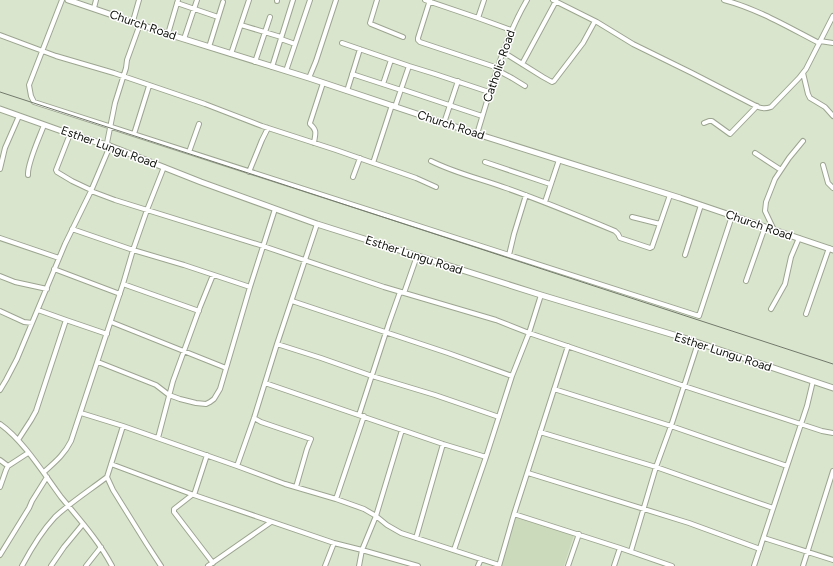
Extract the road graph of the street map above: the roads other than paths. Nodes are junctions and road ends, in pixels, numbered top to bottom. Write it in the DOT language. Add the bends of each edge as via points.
graph roads {
  1 [pos="62,0"];
  2 [pos="68,0"];
  3 [pos="96,0"];
  4 [pos="139,0"];
  5 [pos="197,0"];
  6 [pos="249,0"];
  7 [pos="293,0"];
  8 [pos="310,0"];
  9 [pos="335,0"];
  10 [pos="377,0"];
  11 [pos="425,0"];
  12 [pos="484,0"];
  13 [pos="527,0"];
  14 [pos="724,0"];
  15 [pos="430,1"];
  16 [pos="554,1"];
  17 [pos="178,2"];
  18 [pos="223,2"];
  19 [pos="563,2"];
  20 [pos="94,8"];
  21 [pos="194,9"];
  22 [pos="833,16"];
  23 [pos="218,17"];
  24 [pos="270,17"];
  25 [pos="478,18"];
  26 [pos="133,21"];
  27 [pos="595,21"];
  28 [pos="140,24"];
  29 [pos="241,25"];
  30 [pos="511,30"];
  31 [pos="265,32"];
  32 [pos="168,34"];
  33 [pos="0,35"];
  34 [pos="404,37"];
  35 [pos="281,38"];
  36 [pos="184,39"];
  37 [pos="819,42"];
  38 [pos="342,43"];
  39 [pos="833,43"];
  40 [pos="295,44"];
  41 [pos="209,47"];
  42 [pos="360,49"];
  43 [pos="42,51"];
  44 [pos="503,52"];
  45 [pos="232,54"];
  46 [pos="391,60"];
  47 [pos="255,62"];
  48 [pos="522,64"];
  49 [pos="408,66"];
  50 [pos="272,67"];
  51 [pos="497,69"];
  52 [pos="286,71"];
  53 [pos="803,73"];
  54 [pos="352,74"];
  55 [pos="123,76"];
  56 [pos="309,78"];
  57 [pos="458,81"];
  58 [pos="323,83"];
  59 [pos="383,84"];
  60 [pos="150,86"];
  61 [pos="525,86"];
  62 [pos="401,89"];
  63 [pos="347,91"];
  64 [pos="489,92"];
  65 [pos="394,106"];
  66 [pos="450,106"];
  67 [pos="757,106"];
  68 [pos="0,109"];
  69 [pos="19,116"];
  70 [pos="482,116"];
  71 [pos="833,116"];
  72 [pos="444,123"];
  73 [pos="704,123"];
  74 [pos="44,124"];
  75 [pos="199,124"];
  76 [pos="111,126"];
  77 [pos="268,128"];
  78 [pos="70,134"];
  79 [pos="134,134"];
  80 [pos="476,134"];
  81 [pos="803,141"];
  82 [pos="314,143"];
  83 [pos="110,146"];
  84 [pos="189,152"];
  85 [pos="755,153"];
  86 [pos="360,158"];
  87 [pos="558,160"];
  88 [pos="431,161"];
  89 [pos="485,162"];
  90 [pos="373,163"];
  91 [pos="823,165"];
  92 [pos="164,167"];
  93 [pos="0,169"];
  94 [pos="780,170"];
  95 [pos="249,172"];
  96 [pos="28,175"];
  97 [pos="353,177"];
  98 [pos="550,184"];
  99 [pos="436,187"];
  100 [pos="833,188"];
  101 [pos="91,190"];
  102 [pos="526,195"];
  103 [pos="670,195"];
  104 [pos="545,202"];
  105 [pos="701,205"];
  106 [pos="275,209"];
  107 [pos="147,210"];
  108 [pos="732,216"];
  109 [pos="632,217"];
  110 [pos="318,224"];
  111 [pos="660,224"];
  112 [pos="765,227"];
  113 [pos="72,229"];
  114 [pos="774,230"];
  115 [pos="0,238"];
  116 [pos="799,238"];
  117 [pos="263,246"];
  118 [pos="831,249"];
  119 [pos="133,250"];
  120 [pos="509,255"];
  121 [pos="685,255"];
  122 [pos="417,256"];
  123 [pos="59,258"];
  124 [pos="306,260"];
  125 [pos="54,269"];
  126 [pos="213,275"];
  127 [pos="0,276"];
  128 [pos="746,281"];
  129 [pos="123,284"];
  130 [pos="250,287"];
  131 [pos="47,289"];
  132 [pos="402,292"];
  133 [pos="120,294"];
  134 [pos="541,295"];
  135 [pos="292,301"];
  136 [pos="771,309"];
  137 [pos="38,310"];
  138 [pos="199,310"];
  139 [pos="0,311"];
  140 [pos="806,314"];
  141 [pos="66,320"];
  142 [pos="111,322"];
  143 [pos="32,323"];
  144 [pos="386,333"];
  145 [pos="529,333"];
  146 [pos="107,334"];
  147 [pos="698,343"];
  148 [pos="277,344"];
  149 [pos="568,346"];
  150 [pos="184,351"];
  151 [pos="98,362"];
  152 [pos="226,368"];
  153 [pos="372,376"];
  154 [pos="512,376"];
  155 [pos="813,381"];
  156 [pos="265,383"];
  157 [pos="684,386"];
  158 [pos="833,388"];
  159 [pos="0,389"];
  160 [pos="554,389"];
  161 [pos="169,395"];
  162 [pos="81,413"];
  163 [pos="361,416"];
  164 [pos="499,417"];
  165 [pos="254,418"];
  166 [pos="0,424"];
  167 [pos="801,424"];
  168 [pos="123,426"];
  169 [pos="671,426"];
  170 [pos="402,430"];
  171 [pos="540,432"];
  172 [pos="833,433"];
  173 [pos="158,438"];
  174 [pos="18,440"];
  175 [pos="443,444"];
  176 [pos="28,452"];
  177 [pos="207,455"];
  178 [pos="486,457"];
  179 [pos="0,460"];
  180 [pos="110,464"];
  181 [pos="8,466"];
  182 [pos="237,466"];
  183 [pos="787,466"];
  184 [pos="656,467"];
  185 [pos="833,471"];
  186 [pos="44,472"];
  187 [pos="528,473"];
  188 [pos="47,477"];
  189 [pos="107,477"];
  190 [pos="296,487"];
  191 [pos="0,488"];
  192 [pos="193,495"];
  193 [pos="336,499"];
  194 [pos="68,506"];
  195 [pos="773,508"];
  196 [pos="643,509"];
  197 [pos="514,514"];
  198 [pos="376,516"];
  199 [pos="270,522"];
  200 [pos="83,524"];
  201 [pos="578,534"];
  202 [pos="416,538"];
  203 [pos="764,538"];
  204 [pos="334,544"];
  205 [pos="101,547"];
  206 [pos="620,548"];
  207 [pos="760,549"];
  208 [pos="362,550"];
  209 [pos="454,550"];
  210 [pos="631,551"];
  211 [pos="807,552"];
  212 [pos="0,555"];
  213 [pos="481,559"];
  214 [pos="833,560"];
  215 [pos="210,564"];
  216 [pos="661,564"];
  217 [pos="22,566"];
  218 [pos="51,566"];
  219 [pos="86,566"];
  220 [pos="112,566"];
  221 [pos="161,566"];
  222 [pos="325,566"];
  223 [pos="358,566"];
  224 [pos="418,566"];
  225 [pos="478,566"];
  226 [pos="499,566"];
  227 [pos="568,566"];
  228 [pos="614,566"];
  229 [pos="672,566"];
  230 [pos="754,566"];
  231 [pos="803,566"];
  1 -- 43 [label="street"];
  2 -- 20 [label="street, Church Road"];
  3 -- 20 [label="street"];
  4 -- 26 [label="street"];
  5 -- 21 [label="street"];
  6 -- 29 [label="street"];
  7 -- 35 [label="street"];
  8 -- 40 [label="street"];
  9 -- 56 [label="street"];
  10 -- 34 [label="street" via="370,24"];
  11 -- 15 [label="street"];
  12 -- 25 [label="street"];
  13 -- 30 [label="street, Catholic Road"];
  14 -- 37 [label="street" via="754,10"];
  15 -- 25 [label="street"];
  15 -- 51 [label="street" via="418,40"];
  16 -- 19 [label="street"];
  16 -- 48 [label="street"];
  17 -- 21 [label="street"];
  17 -- 32 [label="street"];
  18 -- 23 [label="street"];
  19 -- 27 [label="street"];
  20 -- 26 [label="street, Church Road"];
  21 -- 23 [label="street"];
  21 -- 36 [label="street"];
  22 -- 37 [label="street"];
  23 -- 41 [label="street"];
  24 -- 31 [label="street"];
  25 -- 30 [label="street"];
  26 -- 28 [label="street, Church Road"];
  27 -- 48 [label="street" via="583,43 554,81 549,81"];
  27 -- 67 [label="street" via="633,44"];
  28 -- 32 [label="street, Church Road"];
  28 -- 55 [label="street"];
  29 -- 31 [label="street"];
  29 -- 45 [label="street"];
  30 -- 44 [label="street, Catholic Road"];
  31 -- 35 [label="street"];
  31 -- 47 [label="street"];
  32 -- 36 [label="street, Church Road"];
  33 -- 43 [label="street"];
  35 -- 40 [label="street"];
  35 -- 50 [label="street"];
  36 -- 41 [label="street, Church Road"];
  37 -- 39 [label="street"];
  37 -- 53 [label="street"];
  38 -- 42 [label="street"];
  40 -- 52 [label="street"];
  41 -- 45 [label="street, Church Road"];
  42 -- 46 [label="street"];
  42 -- 54 [label="street"];
  43 -- 55 [label="street"];
  43 -- 76 [label="street" via="29,85 34,102"];
  44 -- 48 [label="street"];
  44 -- 51 [label="street, Catholic Road"];
  45 -- 47 [label="street, Church Road"];
  46 -- 49 [label="street"];
  46 -- 59 [label="street"];
  47 -- 50 [label="street, Church Road"];
  49 -- 57 [label="street"];
  49 -- 62 [label="street"];
  50 -- 52 [label="street, Church Road"];
  51 -- 61 [label="street"];
  51 -- 64 [label="street, Catholic Road"];
  52 -- 56 [label="street, Church Road"];
  53 -- 67 [label="street" via="771,107 763,109"];
  53 -- 71 [label="street" via="810,98 825,107"];
  54 -- 59 [label="street"];
  54 -- 63 [label="street"];
  55 -- 60 [label="street"];
  55 -- 76 [label="street"];
  56 -- 58 [label="street, Church Road"];
  57 -- 64 [label="street"];
  57 -- 66 [label="street"];
  58 -- 63 [label="street, Church Road"];
  58 -- 82 [label="street" via="310,123 315,131"];
  59 -- 62 [label="street"];
  60 -- 77 [label="street"];
  60 -- 79 [label="street"];
  62 -- 65 [label="street"];
  62 -- 66 [label="street"];
  63 -- 65 [label="street, Church Road"];
  64 -- 70 [label="street, Catholic Road"];
  65 -- 72 [label="street, Church Road"];
  65 -- 90 [label="street"];
  66 -- 70 [label="street"];
  66 -- 72 [label="street"];
  67 -- 73 [label="street" via="730,134 712,121"];
  68 -- 69 [label="street, Esther Lungu Road"];
  69 -- 74 [label="street, Esther Lungu Road"];
  69 -- 93 [label="street" via="5,148"];
  70 -- 80 [label="street, Catholic Road"];
  72 -- 80 [label="street, Church Road"];
  74 -- 78 [label="street, Esther Lungu Road"];
  74 -- 96 [label="street"];
  75 -- 84 [label="street"];
  76 -- 79 [label="street"];
  76 -- 83 [label="street" via="107,142"];
  77 -- 82 [label="street"];
  77 -- 95 [label="street"];
  78 -- 83 [label="street, Esther Lungu Road"];
  78 -- 101 [label="street" via="56,170"];
  79 -- 84 [label="street"];
  80 -- 87 [label="street, Church Road"];
  81 -- 94 [label="street"];
  82 -- 86 [label="street"];
  83 -- 92 [label="street, Esther Lungu Road"];
  83 -- 101 [label="street"];
  84 -- 95 [label="street"];
  85 -- 94 [label="street"];
  86 -- 90 [label="street"];
  86 -- 97 [label="street"];
  87 -- 98 [label="street"];
  87 -- 103 [label="street, Church Road"];
  88 -- 102 [label="street"];
  89 -- 98 [label="street"];
  90 -- 99 [label="street"];
  91 -- 100 [label="street" via="828,183"];
  92 -- 106 [label="street, Esther Lungu Road"];
  92 -- 107 [label="street"];
  94 -- 114 [label="street" via="764,206"];
  95 -- 120 [label="street"];
  98 -- 104 [label="street"];
  101 -- 107 [label="street"];
  101 -- 113 [label="street"];
  102 -- 104 [label="street"];
  102 -- 120 [label="street"];
  103 -- 105 [label="street, Church Road"];
  103 -- 111 [label="street"];
  104 -- 111 [label="street" via="615,231 620,238 650,248"];
  105 -- 108 [label="street, Church Road"];
  105 -- 121 [label="street"];
  106 -- 110 [label="street, Esther Lungu Road"];
  106 -- 117 [label="street"];
  107 -- 117 [label="street"];
  107 -- 119 [label="street"];
  108 -- 112 [label="street, Church Road"];
  108 -- 120 [label="street" via="699,316"];
  109 -- 111 [label="street"];
  110 -- 122 [label="street, Esther Lungu Road"];
  110 -- 124 [label="street"];
  112 -- 114 [label="street, Church Road"];
  112 -- 128 [label="street"];
  113 -- 119 [label="street"];
  113 -- 123 [label="street"];
  114 -- 116 [label="street, Church Road"];
  115 -- 123 [label="street"];
  116 -- 118 [label="street, Church Road"];
  116 -- 136 [label="street" via="785,284"];
  117 -- 124 [label="street"];
  117 -- 130 [label="street"];
  118 -- 140 [label="street"];
  119 -- 126 [label="street"];
  119 -- 129 [label="street"];
  122 -- 132 [label="street"];
  122 -- 134 [label="street, Esther Lungu Road"];
  123 -- 125 [label="street"];
  124 -- 132 [label="street"];
  124 -- 135 [label="street"];
  125 -- 131 [label="street"];
  125 -- 133 [label="street"];
  126 -- 130 [label="street"];
  126 -- 138 [label="street"];
  127 -- 131 [label="street"];
  129 -- 133 [label="street"];
  129 -- 138 [label="street"];
  130 -- 152 [label="street"];
  131 -- 137 [label="street"];
  132 -- 144 [label="street"];
  132 -- 145 [label="street" via="496,320"];
  133 -- 142 [label="street"];
  134 -- 145 [label="street"];
  134 -- 147 [label="street, Esther Lungu Road"];
  135 -- 144 [label="street"];
  135 -- 148 [label="street"];
  137 -- 141 [label="street"];
  137 -- 143 [label="street"];
  138 -- 150 [label="street"];
  139 -- 143 [label="street"];
  141 -- 146 [label="street"];
  141 -- 174 [label="street" via="36,411"];
  142 -- 146 [label="street"];
  142 -- 150 [label="street"];
  143 -- 159 [label="street" via="10,373"];
  144 -- 153 [label="street"];
  144 -- 154 [label="street"];
  145 -- 149 [label="street"];
  145 -- 154 [label="street"];
  146 -- 151 [label="street"];
  147 -- 155 [label="street, Esther Lungu Road"];
  147 -- 157 [label="street"];
  148 -- 153 [label="street"];
  148 -- 156 [label="street"];
  149 -- 157 [label="street"];
  149 -- 160 [label="street"];
  150 -- 152 [label="street"];
  150 -- 161 [label="street"];
  151 -- 161 [label="street" via="150,382"];
  151 -- 162 [label="street"];
  152 -- 161 [label="street" via="220,389 214,399 206,404"];
  153 -- 163 [label="street"];
  153 -- 164 [label="street"];
  154 -- 164 [label="street"];
  155 -- 158 [label="street, Esther Lungu Road"];
  155 -- 167 [label="street"];
  156 -- 163 [label="street"];
  156 -- 165 [label="street"];
  157 -- 167 [label="street"];
  157 -- 169 [label="street"];
  160 -- 169 [label="street"];
  160 -- 171 [label="street"];
  161 -- 173 [label="street"];
  162 -- 168 [label="street"];
  162 -- 186 [label="street" via="66,451"];
  163 -- 170 [label="street"];
  163 -- 193 [label="street"];
  164 -- 178 [label="street"];
  165 -- 182 [label="street"];
  165 -- 190 [label="street" via="311,439"];
  166 -- 174 [label="street"];
  167 -- 172 [label="street"];
  167 -- 183 [label="street"];
  168 -- 173 [label="street"];
  168 -- 180 [label="street"];
  169 -- 183 [label="street"];
  169 -- 184 [label="street"];
  170 -- 175 [label="street"];
  170 -- 198 [label="street"];
  171 -- 184 [label="street"];
  171 -- 187 [label="street"];
  173 -- 177 [label="street"];
  174 -- 176 [label="street"];
  175 -- 178 [label="street"];
  175 -- 202 [label="street"];
  176 -- 181 [label="street"];
  176 -- 186 [label="street"];
  177 -- 182 [label="street"];
  177 -- 192 [label="street"];
  178 -- 209 [label="street"];
  179 -- 181 [label="street"];
  180 -- 189 [label="street"];
  180 -- 192 [label="street"];
  181 -- 191 [label="street"];
  182 -- 190 [label="street"];
  183 -- 195 [label="street"];
  184 -- 195 [label="street"];
  184 -- 196 [label="street"];
  185 -- 211 [label="street"];
  186 -- 188 [label="street"];
  187 -- 196 [label="street"];
  187 -- 197 [label="street"];
  188 -- 194 [label="street"];
  188 -- 212 [label="street"];
  189 -- 194 [label="street"];
  189 -- 221 [label="street"];
  190 -- 193 [label="street"];
  192 -- 199 [label="street"];
  192 -- 215 [label="street" via="174,509 174,512"];
  193 -- 198 [label="street"];
  194 -- 200 [label="street"];
  194 -- 217 [label="street" via="48,526"];
  195 -- 203 [label="street"];
  196 -- 207 [label="street"];
  196 -- 210 [label="street"];
  197 -- 201 [label="street"];
  197 -- 226 [label="street"];
  198 -- 202 [label="street" via="387,525"];
  198 -- 208 [label="street"];
  199 -- 204 [label="street"];
  199 -- 215 [label="street"];
  200 -- 205 [label="street"];
  200 -- 218 [label="street"];
  201 -- 206 [label="street"];
  201 -- 227 [label="street"];
  202 -- 209 [label="street"];
  203 -- 207 [label="street"];
  203 -- 211 [label="street"];
  204 -- 208 [label="street"];
  204 -- 222 [label="street"];
  205 -- 219 [label="street"];
  205 -- 220 [label="street"];
  206 -- 210 [label="street"];
  206 -- 228 [label="street"];
  207 -- 230 [label="street"];
  208 -- 223 [label="street"];
  208 -- 224 [label="street"];
  209 -- 213 [label="street"];
  210 -- 216 [label="street"];
  211 -- 214 [label="street"];
  211 -- 231 [label="street"];
  213 -- 225 [label="street"];
  213 -- 226 [label="street"];
  216 -- 229 [label="street"];
}
